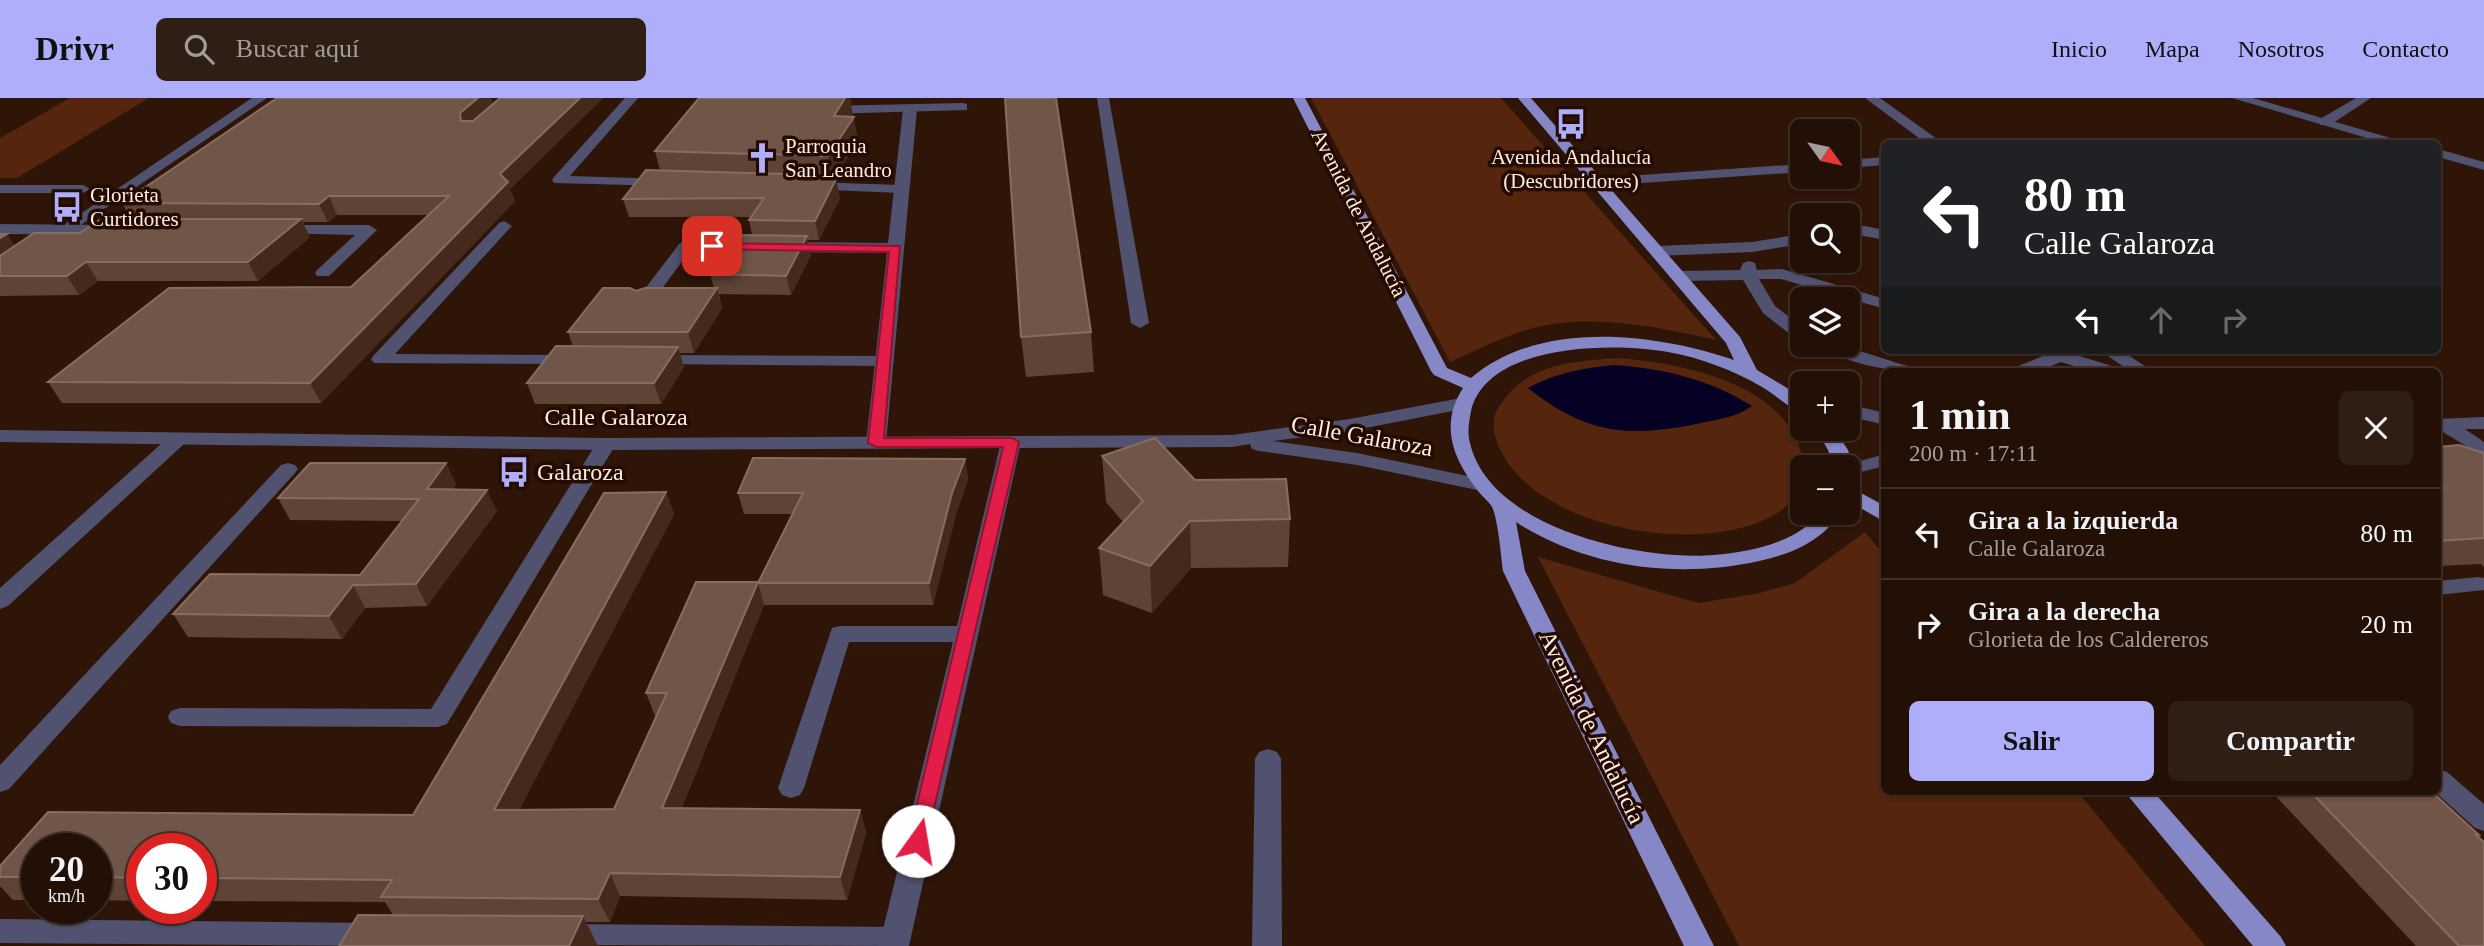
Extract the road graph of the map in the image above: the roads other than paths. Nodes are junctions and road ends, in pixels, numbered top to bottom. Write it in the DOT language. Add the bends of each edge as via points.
graph roads {
  1 [pos="261,98"];
  2 [pos="632,98"];
  3 [pos="1103,98"];
  4 [pos="1300,98"];
  5 [pos="1524,98"];
  6 [pos="1871,98"];
  7 [pos="2238,98"];
  8 [pos="2365,98"];
  9 [pos="962,107"];
  10 [pos="911,109"];
  11 [pos="805,110"];
  12 [pos="2325,122"];
  13 [pos="1931,140"];
  14 [pos="2390,140"];
  15 [pos="2441,154"];
  16 [pos="1881,161"];
  17 [pos="1860,163"];
  18 [pos="2484,166"];
  19 [pos="1790,169"];
  20 [pos="1597,182"];
  21 [pos="681,183"];
  22 [pos="790,186"];
  23 [pos="901,188"];
  24 [pos="0,189"];
  25 [pos="83,189"];
  26 [pos="504,226"];
  27 [pos="0,229"];
  28 [pos="66,230"];
  29 [pos="133,230"];
  30 [pos="258,230"];
  31 [pos="1860,230"];
  32 [pos="1881,234"];
  33 [pos="1790,241"];
  34 [pos="1752,247"];
  35 [pos="895,248"];
  36 [pos="1657,251"];
  37 [pos="323,273"];
  38 [pos="0,275"];
  39 [pos="1748,275"];
  40 [pos="1678,276"];
  41 [pos="642,303"];
  42 [pos="1881,303"];
  43 [pos="1140,323"];
  44 [pos="1790,326"];
  45 [pos="2059,354"];
  46 [pos="2064,354"];
  47 [pos="2115,354"];
  48 [pos="1855,357"];
  49 [pos="587,360"];
  50 [pos="642,360"];
  51 [pos="885,361"];
  52 [pos="1894,368"];
  53 [pos="2028,368"];
  54 [pos="2101,368"];
  55 [pos="2138,368"];
  56 [pos="1749,372"];
  57 [pos="1473,386"];
  58 [pos="1790,396"];
  59 [pos="1461,404"];
  60 [pos="1860,413"];
  61 [pos="1881,418"];
  62 [pos="2484,423"];
  63 [pos="2441,424"];
  64 [pos="0,436"];
  65 [pos="177,440"];
  66 [pos="1232,441"];
  67 [pos="1012,442"];
  68 [pos="876,443"];
  69 [pos="606,444"];
  70 [pos="2484,451"];
  71 [pos="1881,461"];
  72 [pos="1860,466"];
  73 [pos="288,469"];
  74 [pos="1482,485"];
  75 [pos="1860,500"];
  76 [pos="1502,504"];
  77 [pos="1881,513"];
  78 [pos="1819,525"];
  79 [pos="2478,584"];
  80 [pos="2441,588"];
  81 [pos="0,601"];
  82 [pos="967,634"];
  83 [pos="180,717"];
  84 [pos="1268,759"];
  85 [pos="0,782"];
  86 [pos="2441,782"];
  87 [pos="790,788"];
  88 [pos="2140,795"];
  89 [pos="2484,820"];
  90 [pos="0,931"];
  91 [pos="406,935"];
  92 [pos="532,936"];
  93 [pos="895,943"];
  94 [pos="1268,946"];
  95 [pos="1699,946"];
  96 [pos="2271,946"];
  1 -- 28 [label="street"];
  2 -- 21 [label="street" via="559,180"];
  3 -- 43 [label="street"];
  4 -- 57 [label="main road, Avenida de Andalucía" via="1440,371"];
  5 -- 20 [label="main road"];
  6 -- 13 [label="street"];
  7 -- 12 [label="street"];
  8 -- 12 [label="street"];
  9 -- 10 [label="street"];
  10 -- 11 [label="street"];
  10 -- 23 [label="street"];
  12 -- 14 [label="street"];
  15 -- 18 [label="street"];
  16 -- 17 [label="street"];
  19 -- 20 [label="street"];
  20 -- 36 [label="main road"];
  22 -- 23 [label="street"];
  23 -- 35 [label="street"];
  24 -- 25 [label="street"];
  26 -- 49 [label="street" via="380,359"];
  27 -- 28 [label="street"];
  28 -- 29 [label="street"];
  28 -- 38 [label="street"];
  30 -- 37 [label="street" via="369,230"];
  31 -- 32 [label="street"];
  33 -- 34 [label="street"];
  34 -- 36 [label="street"];
  34 -- 39 [label="street"];
  35 -- 41 [label="street" via="686,246"];
  35 -- 51 [label="street"];
  36 -- 40 [label="main road"];
  39 -- 40 [label="street"];
  39 -- 42 [label="street" via="1782,274"];
  39 -- 44 [label="street" via="1769,309"];
  40 -- 56 [label="main road" via="1734,341"];
  45 -- 53 [label="street"];
  46 -- 54 [label="street"];
  47 -- 55 [label="street"];
  48 -- 52 [label="street"];
  50 -- 51 [label="street"];
  51 -- 68 [label="street"];
  56 -- 57 [label="main road" via="1698,354 1644,344 1591,342 1543,349 1502,364"];
  56 -- 58 [label="main road"];
  57 -- 59 [label="main road"];
  59 -- 66 [label="street, Calle Galaroza"];
  59 -- 74 [label="main road" via="1458,443"];
  60 -- 61 [label="street"];
  62 -- 63 [label="street"];
  63 -- 70 [label="street"];
  64 -- 65 [label="street, Calle Galaroza"];
  65 -- 69 [label="street, Calle Galaroza"];
  65 -- 81 [label="street"];
  66 -- 67 [label="street, Calle Galaroza"];
  66 -- 74 [label="street, Calle Galaroza" via="1357,459"];
  67 -- 68 [label="street, Calle Galaroza"];
  67 -- 82 [label="street"];
  68 -- 69 [label="street, Calle Galaroza"];
  69 -- 83 [label="street" via="438,718"];
  71 -- 72 [label="street"];
  73 -- 85 [label="street"];
  74 -- 76 [label="main road"];
  75 -- 77 [label="main road"];
  76 -- 78 [label="main road" via="1550,533 1598,549 1675,563 1739,560 1790,545"];
  76 -- 95 [label="main road, Avenida de Andalucía" via="1514,570"];
  79 -- 80 [label="street"];
  82 -- 87 [label="street" via="840,634"];
  82 -- 93 [label="street"];
  84 -- 94 [label="street"];
  86 -- 89 [label="street"];
  88 -- 96 [label="main road"];
  90 -- 91 [label="street"];
  92 -- 93 [label="street"];
}
